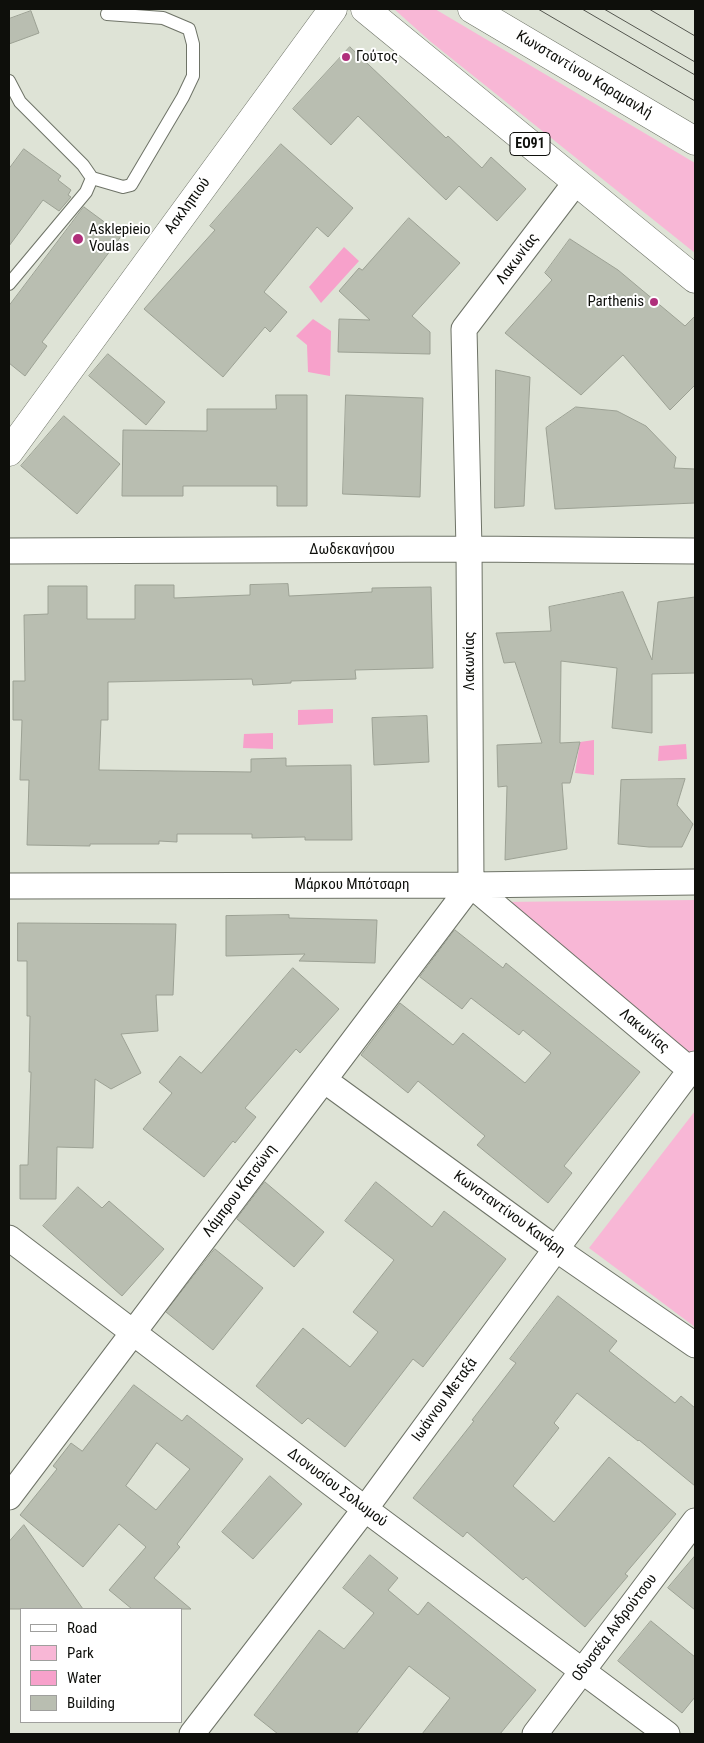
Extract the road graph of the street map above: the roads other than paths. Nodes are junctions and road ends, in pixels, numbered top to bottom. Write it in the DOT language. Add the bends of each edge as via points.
graph roads {
  1 [pos="333,9"];
  2 [pos="365,9"];
  3 [pos="472,9"];
  4 [pos="107,14"];
  5 [pos="9,81"];
  6 [pos="695,141"];
  7 [pos="92,178"];
  8 [pos="576,182"];
  9 [pos="14,268"];
  10 [pos="695,279"];
  11 [pos="9,284"];
  12 [pos="9,452"];
  13 [pos="469,549"];
  14 [pos="9,551"];
  15 [pos="695,551"];
  16 [pos="695,882"];
  17 [pos="471,885"];
  18 [pos="9,886"];
  19 [pos="694,1069"];
  20 [pos="324,1080"];
  21 [pos="9,1238"];
  22 [pos="556,1249"];
  23 [pos="133,1333"];
  24 [pos="695,1345"];
  25 [pos="9,1497"];
  26 [pos="365,1509"];
  27 [pos="695,1521"];
  28 [pos="582,1672"];
  29 [pos="192,1734"];
  30 [pos="535,1734"];
  31 [pos="667,1734"];
  1 -- 12 [label="main road, Ασκληπιού"];
  2 -- 8 [label="main road, ΕΟ91"];
  3 -- 6 [label="main road, Κωνσταντίνου Καραμανλή"];
  4 -- 7 [label="lane" via="163,18 189,29 193,44 193,76 130,184 123,187"];
  5 -- 7 [label="lane" via="20,102 84,164"];
  7 -- 9 [label="lane" via="86,192"];
  8 -- 10 [label="main road, ΕΟ91"];
  8 -- 13 [label="street, Λακωνίας" via="464,329"];
  9 -- 11 [label="lane"];
  13 -- 14 [label="street, Δωδεκανήσου"];
  13 -- 15 [label="street, Δωδεκανήσου"];
  13 -- 17 [label="street, Λακωνίας"];
  16 -- 17 [label="street, Μάρκου Μπότσαρη"];
  17 -- 18 [label="street, Μάρκου Μπότσαρη"];
  17 -- 19 [label="street, Λακωνίας"];
  17 -- 20 [label="street, Λάμπρου Κατσώνη"];
  19 -- 22 [label="street, Ιωάννου Μεταξά"];
  20 -- 22 [label="street, Κωνσταντίνου Κανάρη"];
  20 -- 23 [label="street, Λάμπρου Κατσώνη"];
  21 -- 23 [label="street, Διονυσίου Σολωμού"];
  22 -- 24 [label="street, Κωνσταντίνου Κανάρη"];
  22 -- 26 [label="street, Ιωάννου Μεταξά"];
  23 -- 25 [label="street, Λάμπρου Κατσώνη"];
  23 -- 26 [label="street, Διονυσίου Σολωμού"];
  26 -- 28 [label="street, Διονυσίου Σολωμού"];
  26 -- 29 [label="street, Ιωάννου Μεταξά"];
  27 -- 28 [label="street, Οδυσσέα Ανδρούτσου"];
  28 -- 30 [label="street, Οδυσσέα Ανδρούτσου"];
  28 -- 31 [label="street, Διονυσίου Σολωμού"];
}
